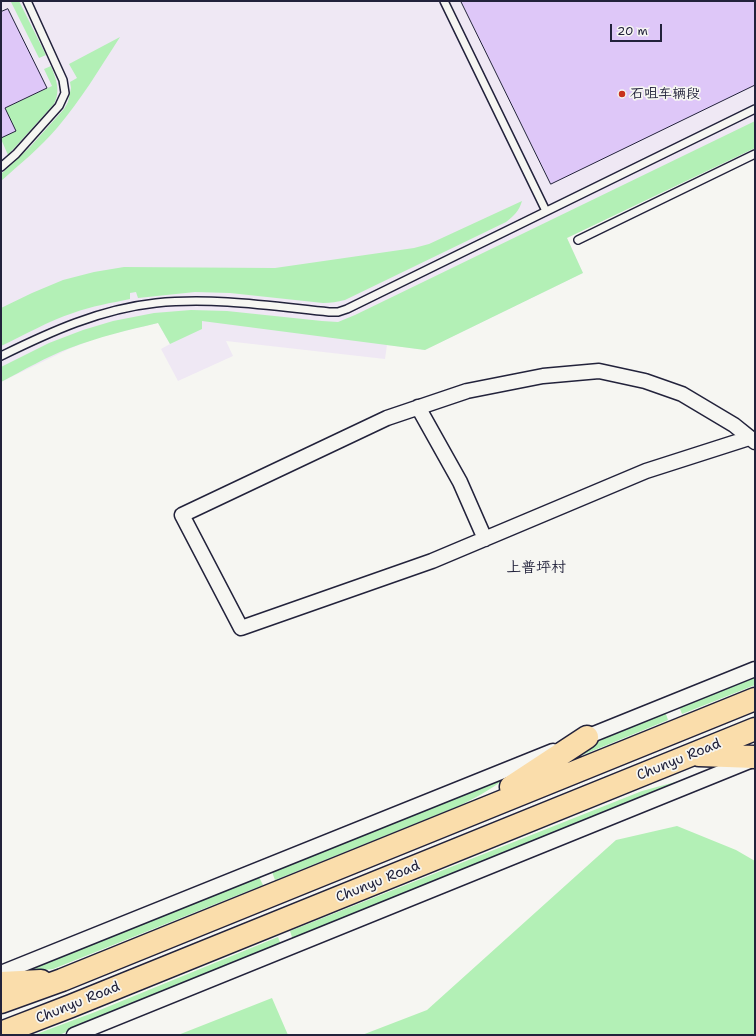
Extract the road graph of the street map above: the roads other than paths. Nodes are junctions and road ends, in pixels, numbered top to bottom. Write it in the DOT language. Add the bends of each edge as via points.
graph roads {
  1 [pos="27,1"];
  2 [pos="444,1"];
  3 [pos="755,108"];
  4 [pos="755,154"];
  5 [pos="1,167"];
  6 [pos="546,211"];
  7 [pos="578,240"];
  8 [pos="1,356"];
  9 [pos="418,407"];
  10 [pos="752,440"];
  11 [pos="485,539"];
  12 [pos="755,668"];
  13 [pos="755,699"];
  14 [pos="755,729"];
  15 [pos="587,737"];
  16 [pos="690,755"];
  17 [pos="755,758"];
  18 [pos="472,814"];
  19 [pos="1,973"];
  20 [pos="62,980"];
  21 [pos="1,983"];
  22 [pos="1,1002"];
  23 [pos="1,1033"];
  24 [pos="74,1035"];
  1 -- 5 [label="lane" via="63,80 65,93 59,106"];
  2 -- 6 [label="lane"];
  3 -- 6 [label="lane"];
  4 -- 7 [label="lane"];
  6 -- 8 [label="lane" via="338,312 232,302 155,303 84,320"];
  9 -- 10 [label="street" via="467,391 535,378 599,371 645,381 682,394 734,425"];
  9 -- 11 [label="street" via="460,482"];
  9 -- 11 [label="street" via="387,418 182,515 242,628 432,561"];
  10 -- 11 [label="street" via="646,471"];
  12 -- 15 [label="street"];
  13 -- 18 [label="main road, Chunyu Road"];
  14 -- 16 [label="main road, Chunyu Road"];
  15 -- 18 [label="main road"];
  15 -- 19 [label="street"];
  16 -- 17 [label="main road"];
  16 -- 23 [label="main road, Chunyu Road"];
  17 -- 24 [label="street"];
  18 -- 20 [label="main road, Chunyu Road"];
  20 -- 21 [label="main road"];
  20 -- 22 [label="main road, Chunyu Road"];
}
